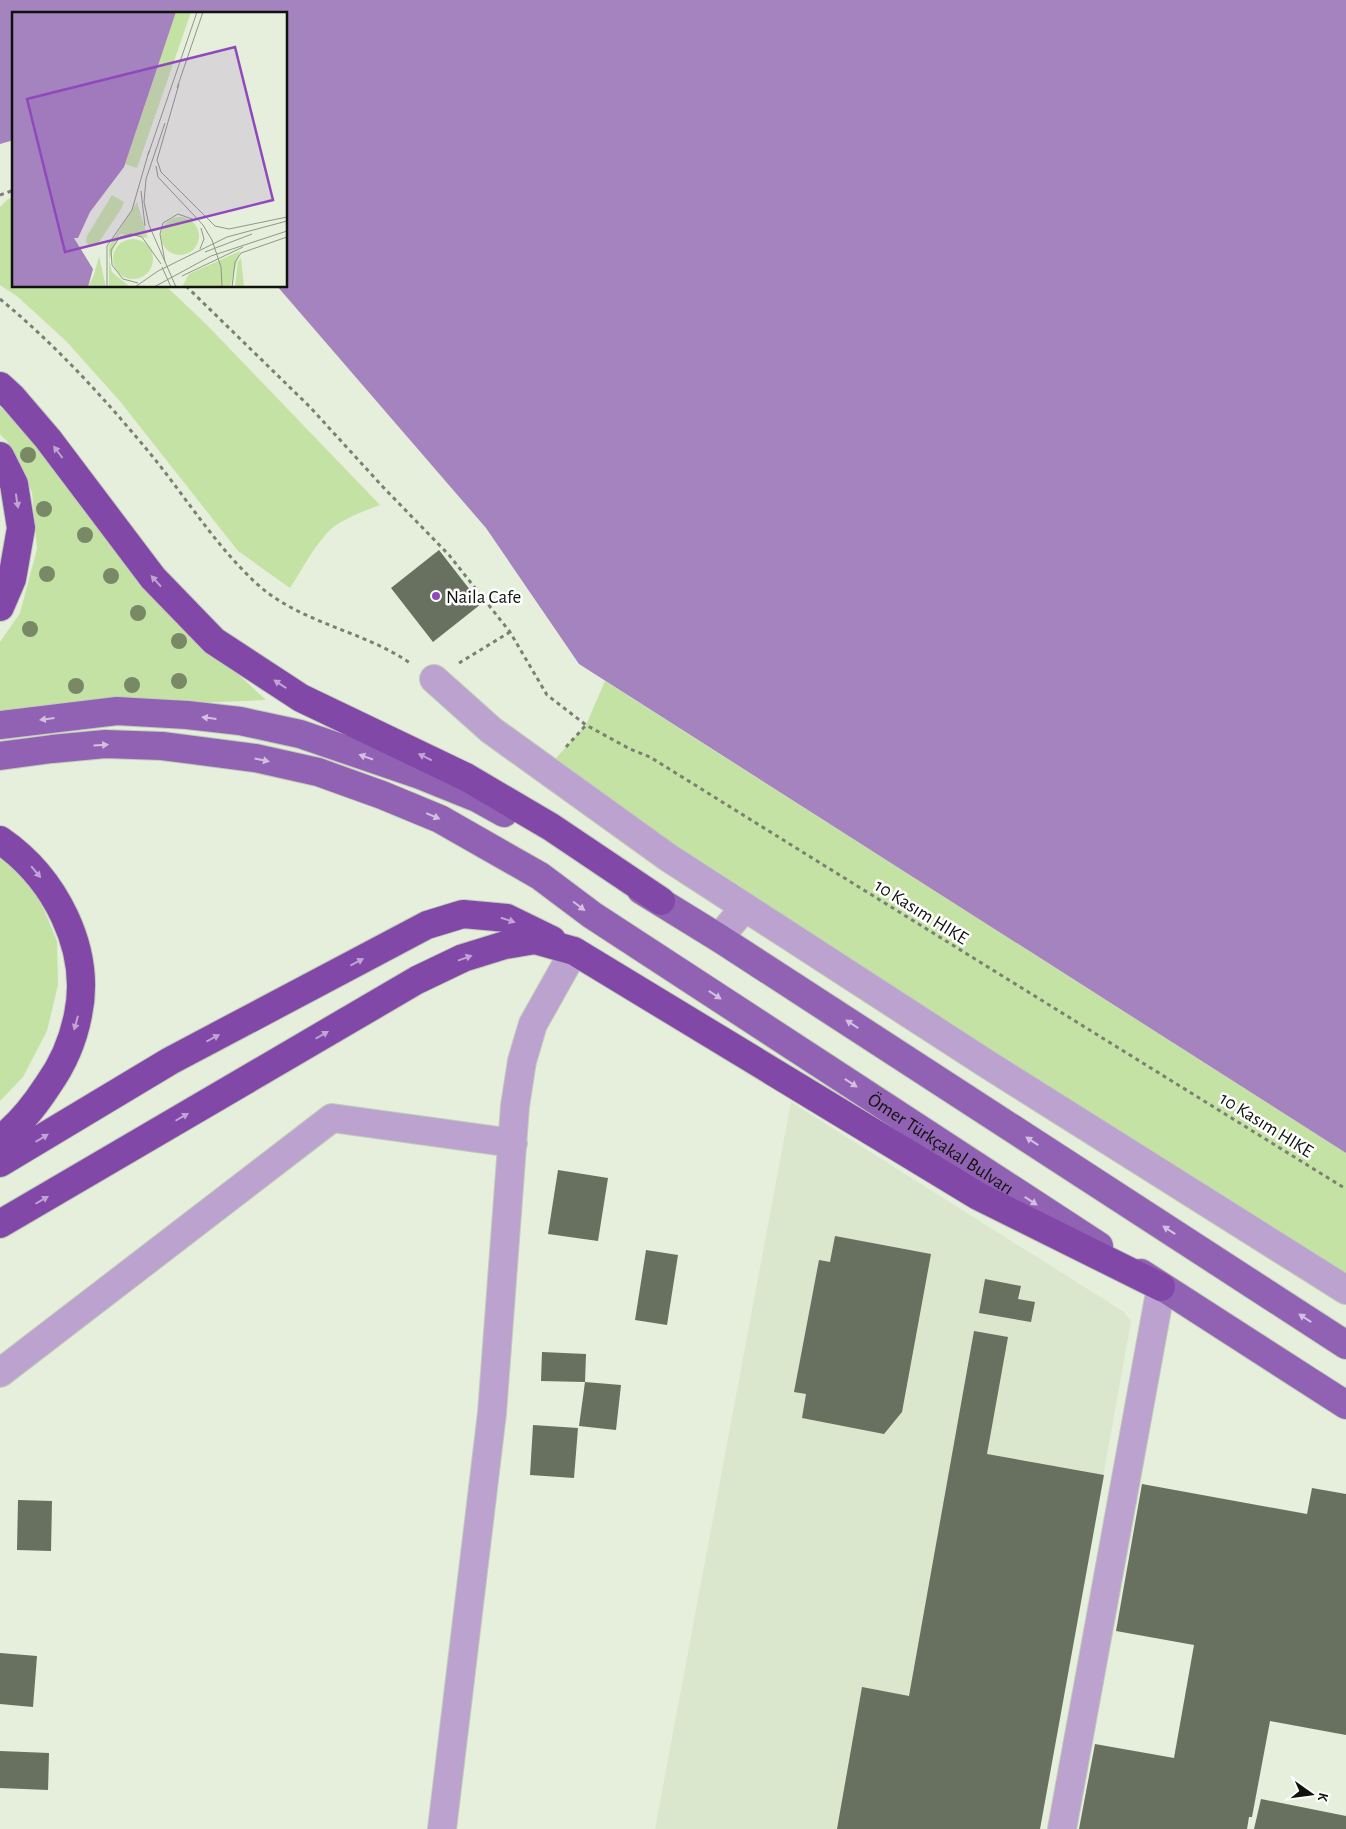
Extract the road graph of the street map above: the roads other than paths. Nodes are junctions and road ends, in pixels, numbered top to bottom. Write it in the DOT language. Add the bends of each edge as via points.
graph roads {
  1 [pos="0,386"];
  2 [pos="0,456"];
  3 [pos="0,606"];
  4 [pos="434,679"];
  5 [pos="0,725"];
  6 [pos="0,756"];
  7 [pos="0,840"];
  8 [pos="661,901"];
  9 [pos="745,907"];
  10 [pos="719,938"];
  11 [pos="574,951"];
  12 [pos="0,1139"];
  13 [pos="513,1143"];
  14 [pos="0,1162"];
  15 [pos="0,1224"];
  16 [pos="1161,1286"];
  17 [pos="1346,1290"];
  18 [pos="1346,1345"];
  19 [pos="0,1372"];
  20 [pos="1346,1405"];
  21 [pos="442,1829"];
  22 [pos="1062,1829"];
  8 -- 1 [label="highway, one-way" via="551,827 474,782 301,698 214,641 153,578 48,438"];
  2 -- 3 [label="highway, one-way" via="14,484 21,528 12,579"];
  4 -- 9 [label="street" via="491,730 669,858"];
  8 -- 5 [label="main road, one-way" via="477,798 300,734 187,715 117,711"];
  6 -- 16 [label="main road, Ömer Türkçakal Bulvarı, one-way" via="105,744 162,746 255,758 318,772 440,819 540,876 592,915"];
  7 -- 12 [label="highway, one-way" via="18,852 56,898 74,940 81,978 79,1014 59,1069 38,1102"];
  8 -- 10 [label="main road"];
  9 -- 10 [label="street"];
  9 -- 17 [label="street"];
  18 -- 10 [label="main road, one-way"];
  11 -- 13 [label="street" via="533,1024 522,1062"];
  14 -- 11 [label="highway, one-way" via="170,1061 427,925 463,914 507,918"];
  15 -- 11 [label="highway, one-way" via="416,980 463,958 505,945 536,940"];
  11 -- 16 [label="highway" via="978,1196"];
  13 -- 19 [label="street" via="332,1118"];
  13 -- 21 [label="street" via="492,1413"];
  16 -- 20 [label="main road, Ömer Türkçakal Bulvarı"];
  16 -- 22 [label="street"];
}
